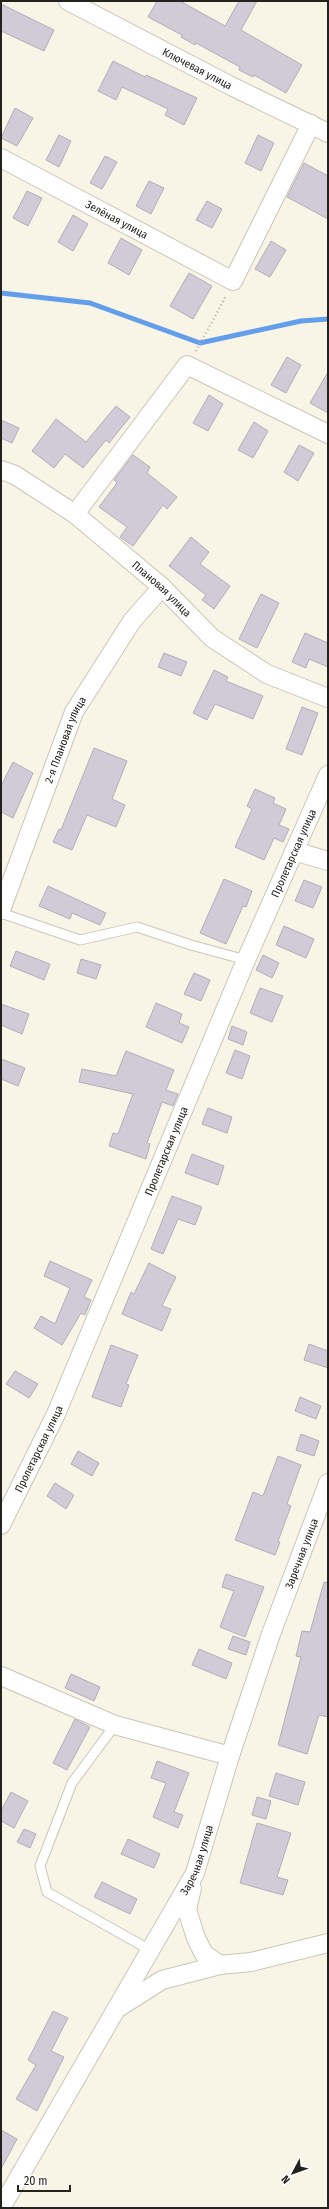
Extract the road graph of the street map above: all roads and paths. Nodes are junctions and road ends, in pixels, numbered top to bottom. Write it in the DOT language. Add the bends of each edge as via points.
graph roads {
  1 [pos="68,1"];
  2 [pos="311,124"];
  3 [pos="328,133"];
  4 [pos="1,158"];
  5 [pos="233,281"];
  6 [pos="187,365"];
  7 [pos="328,434"];
  8 [pos="1,470"];
  9 [pos="75,514"];
  10 [pos="162,587"];
  11 [pos="328,698"];
  12 [pos="328,775"];
  13 [pos="294,851"];
  14 [pos="328,861"];
  15 [pos="1,912"];
  16 [pos="246,960"];
  17 [pos="328,1484"];
  18 [pos="1,1525"];
  19 [pos="1,1676"];
  20 [pos="115,1725"];
  21 [pos="230,1756"];
  22 [pos="195,1874"];
  23 [pos="328,1943"];
  24 [pos="150,1950"];
  25 [pos="220,1965"];
  26 [pos="115,2010"];
  27 [pos="1,2208"];
  1 -- 2 [label="street, Ключевая улица" via="231,86"];
  2 -- 3 [label="street, Ключевая улица"];
  2 -- 5 [label="street"];
  4 -- 5 [label="street, Зелёная улица"];
  5 -- 6 [label="path"];
  6 -- 7 [label="street"];
  6 -- 9 [label="street"];
  8 -- 9 [label="street, Плановая улица" via="15,475"];
  9 -- 10 [label="street, Плановая улица"];
  10 -- 11 [label="street, Плановая улица" via="212,638 267,674"];
  10 -- 15 [label="street, 2-я Плановая улица" via="132,621 74,712"];
  12 -- 13 [label="street, Пролетарская улица"];
  13 -- 14 [label="street"];
  13 -- 16 [label="street, Пролетарская улица"];
  15 -- 16 [label="lane" via="80,940 137,927"];
  16 -- 18 [label="street, Пролетарская улица" via="56,1414"];
  17 -- 21 [label="street, Заречная улица" via="271,1634"];
  19 -- 20 [label="street"];
  20 -- 21 [label="street"];
  20 -- 24 [label="lane" via="72,1783 40,1866 47,1892"];
  21 -- 22 [label="street, Заречная улица"];
  22 -- 24 [label="street, Заречная улица"];
  22 -- 25 [label="street" via="187,1910 204,1954"];
  23 -- 25 [label="street" via="251,1962"];
  24 -- 26 [label="street, Заречная улица"];
  25 -- 26 [label="street" via="162,1980"];
  26 -- 27 [label="street, Заречная улица"];
}
